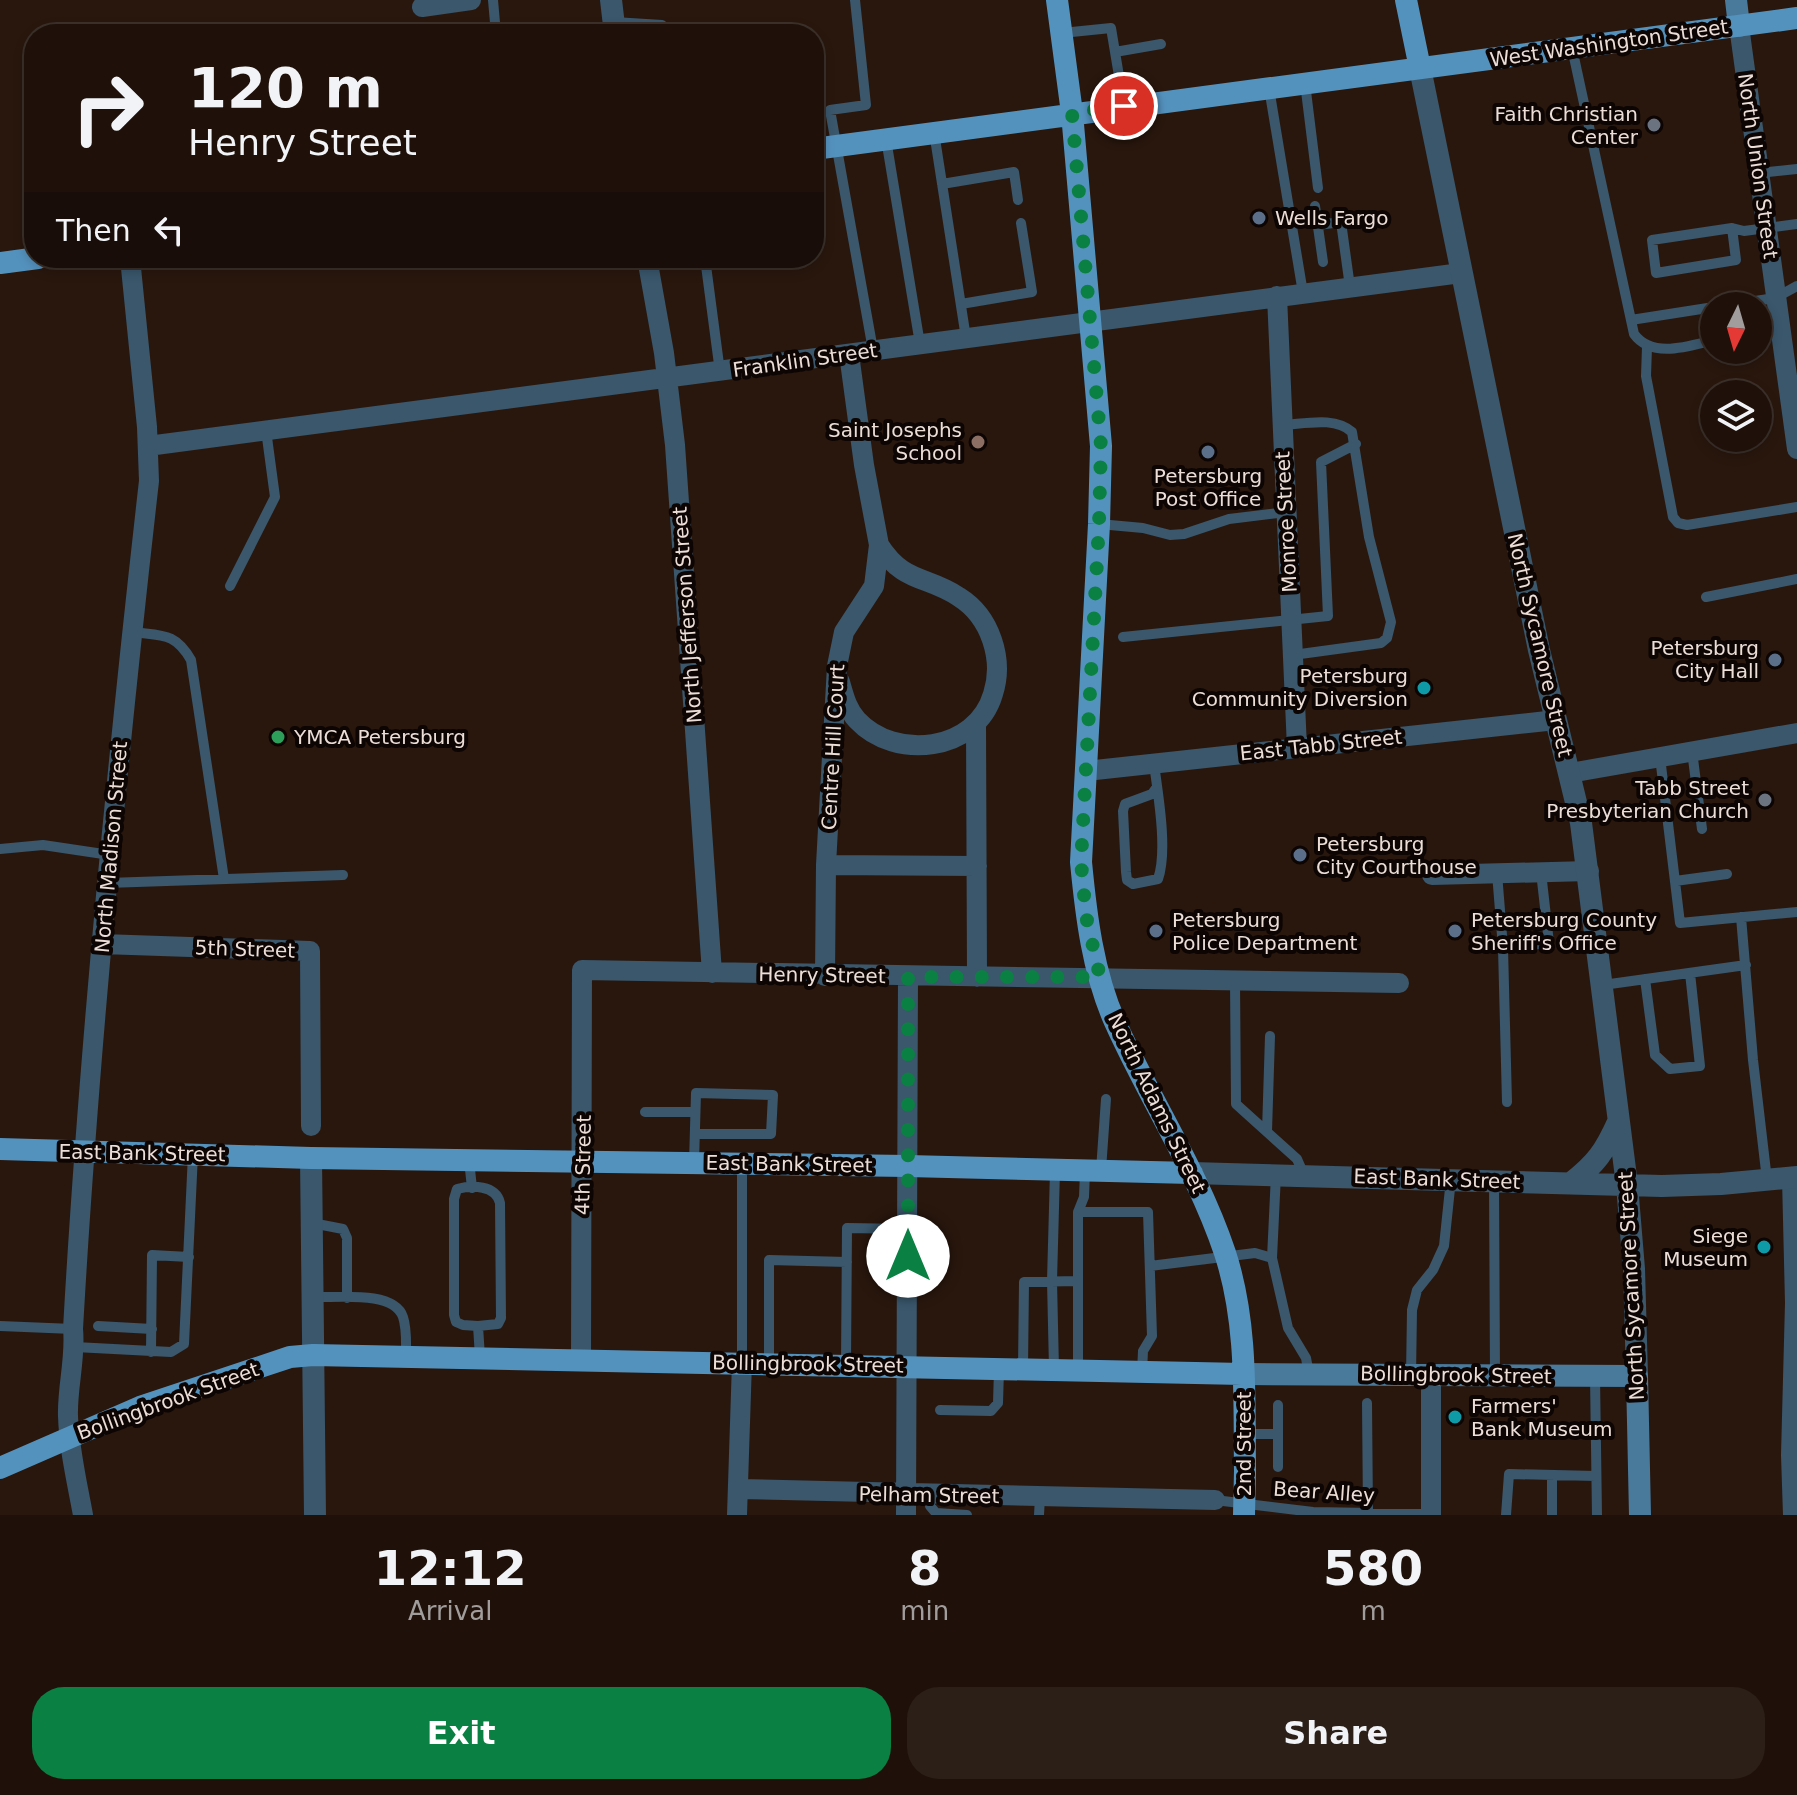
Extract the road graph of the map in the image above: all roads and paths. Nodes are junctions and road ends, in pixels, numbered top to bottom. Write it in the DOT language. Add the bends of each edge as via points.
graph roads {
  1 [pos="471,0"];
  2 [pos="493,0"];
  3 [pos="855,0"];
  4 [pos="1057,0"];
  5 [pos="1406,0"];
  6 [pos="1736,0"];
  7 [pos="422,7"];
  8 [pos="1797,18"];
  9 [pos="613,19"];
  10 [pos="495,24"];
  11 [pos="654,24"];
  12 [pos="1739,26"];
  13 [pos="1062,33"];
  14 [pos="1161,44"];
  15 [pos="1572,48"];
  16 [pos="1115,52"];
  17 [pos="1420,68"];
  18 [pos="1305,83"];
  19 [pos="1269,88"];
  20 [pos="1124,106"];
  21 [pos="1072,113"];
  22 [pos="934,132"];
  23 [pos="886,139"];
  24 [pos="825,147"];
  25 [pos="1797,169"];
  26 [pos="1759,173"];
  27 [pos="942,184"];
  28 [pos="1318,188"];
  29 [pos="1018,200"];
  30 [pos="1315,206"];
  31 [pos="1021,223"];
  32 [pos="1797,224"];
  33 [pos="1318,225"];
  34 [pos="1732,228"];
  35 [pos="1767,229"];
  36 [pos="24,260"];
  37 [pos="1323,262"];
  38 [pos="0,263"];
  39 [pos="131,268"];
  40 [pos="649,268"];
  41 [pos="706,268"];
  42 [pos="1461,273"];
  43 [pos="1797,286"];
  44 [pos="1350,287"];
  45 [pos="1303,293"];
  46 [pos="1277,296"];
  47 [pos="1772,298"];
  48 [pos="1775,298"];
  49 [pos="961,304"];
  50 [pos="1700,309"];
  51 [pos="1631,320"];
  52 [pos="1092,321"];
  53 [pos="1780,327"];
  54 [pos="1772,329"];
  55 [pos="966,338"];
  56 [pos="1700,342"];
  57 [pos="920,344"];
  58 [pos="1647,347"];
  59 [pos="873,350"];
  60 [pos="849,354"];
  61 [pos="720,372"];
  62 [pos="667,379"];
  63 [pos="1282,425"];
  64 [pos="266,430"];
  65 [pos="1356,444"];
  66 [pos="148,446"];
  67 [pos="1797,449"];
  68 [pos="1797,507"];
  69 [pos="1286,512"];
  70 [pos="1099,524"];
  71 [pos="879,545"];
  72 [pos="1797,579"];
  73 [pos="230,586"];
  74 [pos="1706,597"];
  75 [pos="1291,619"];
  76 [pos="132,632"];
  77 [pos="1123,637"];
  78 [pos="1293,655"];
  79 [pos="837,666"];
  80 [pos="1556,720"];
  81 [pos="976,723"];
  82 [pos="1797,733"];
  83 [pos="1297,748"];
  84 [pos="1692,751"];
  85 [pos="1660,757"];
  86 [pos="1154,764"];
  87 [pos="1086,771"];
  88 [pos="1570,773"];
  89 [pos="1157,787"];
  90 [pos="1702,829"];
  91 [pos="0,849"];
  92 [pos="110,855"];
  93 [pos="826,865"];
  94 [pos="977,866"];
  95 [pos="1589,871"];
  96 [pos="1541,872"];
  97 [pos="1497,873"];
  98 [pos="1727,874"];
  99 [pos="343,875"];
  100 [pos="1432,875"];
  101 [pos="224,879"];
  102 [pos="1675,881"];
  103 [pos="107,883"];
  104 [pos="1797,912"];
  105 [pos="1741,917"];
  106 [pos="102,944"];
  107 [pos="1503,948"];
  108 [pos="1746,965"];
  109 [pos="582,970"];
  110 [pos="712,973"];
  111 [pos="1690,973"];
  112 [pos="825,976"];
  113 [pos="908,977"];
  114 [pos="977,977"];
  115 [pos="1100,977"];
  116 [pos="1645,979"];
  117 [pos="1235,981"];
  118 [pos="1399,983"];
  119 [pos="1603,985"];
  120 [pos="1270,1036"];
  121 [pos="1106,1099"];
  122 [pos="1507,1102"];
  123 [pos="645,1112"];
  124 [pos="695,1112"];
  125 [pos="1618,1121"];
  126 [pos="311,1126"];
  127 [pos="1267,1131"];
  128 [pos="695,1134"];
  129 [pos="0,1149"];
  130 [pos="82,1152"];
  131 [pos="193,1154"];
  132 [pos="311,1158"];
  133 [pos="469,1160"];
  134 [pos="583,1161"];
  135 [pos="694,1163"];
  136 [pos="742,1164"];
  137 [pos="908,1166"];
  138 [pos="1055,1171"];
  139 [pos="1093,1172"];
  140 [pos="1192,1173"];
  141 [pos="1276,1174"];
  142 [pos="1304,1175"];
  143 [pos="1794,1178"];
  144 [pos="1451,1179"];
  145 [pos="1767,1180"];
  146 [pos="1494,1181"];
  147 [pos="1571,1183"];
  148 [pos="1627,1185"];
  149 [pos="472,1188"];
  150 [pos="1078,1212"];
  151 [pos="312,1223"];
  152 [pos="908,1229"];
  153 [pos="189,1257"];
  154 [pos="1226,1257"];
  155 [pos="1272,1258"];
  156 [pos="847,1262"];
  157 [pos="1150,1266"];
  158 [pos="1052,1281"];
  159 [pos="1078,1281"];
  160 [pos="313,1297"];
  161 [pos="347,1298"];
  162 [pos="0,1326"];
  163 [pos="98,1326"];
  164 [pos="478,1326"];
  165 [pos="152,1329"];
  166 [pos="74,1338"];
  167 [pos="151,1352"];
  168 [pos="313,1355"];
  169 [pos="406,1356"];
  170 [pos="480,1357"];
  171 [pos="581,1360"];
  172 [pos="742,1362"];
  173 [pos="769,1363"];
  174 [pos="846,1364"];
  175 [pos="907,1365"];
  176 [pos="999,1368"];
  177 [pos="1023,1368"];
  178 [pos="1054,1369"];
  179 [pos="1078,1370"];
  180 [pos="1142,1372"];
  181 [pos="1243,1374"];
  182 [pos="1309,1374"];
  183 [pos="1421,1375"];
  184 [pos="1495,1375"];
  185 [pos="1637,1376"];
  186 [pos="1595,1377"];
  187 [pos="1367,1403"];
  188 [pos="1278,1405"];
  189 [pos="940,1410"];
  190 [pos="1244,1434"];
  191 [pos="1278,1434"];
  192 [pos="69,1437"];
  193 [pos="1278,1467"];
  194 [pos="0,1468"];
  195 [pos="1552,1475"];
  196 [pos="1596,1476"];
  197 [pos="738,1489"];
  198 [pos="931,1495"];
  199 [pos="1215,1500"];
  200 [pos="906,1505"];
  201 [pos="1040,1506"];
  202 [pos="1368,1513"];
  203 [pos="83,1515"];
  204 [pos="315,1515"];
  205 [pos="737,1515"];
  206 [pos="967,1515"];
  207 [pos="1244,1515"];
  208 [pos="1431,1515"];
  209 [pos="1506,1515"];
  210 [pos="1552,1515"];
  211 [pos="1597,1515"];
  212 [pos="1640,1515"];
  213 [pos="1793,1515"];
  1 -- 7 [label="street"];
  2 -- 10 [label="lane"];
  3 -- 24 [label="lane" via="866,105 830,110"];
  4 -- 13 [label="main road, North Adams Street"];
  5 -- 17 [label="main road"];
  6 -- 12 [label="main road"];
  8 -- 12 [label="main road, West Washington Street"];
  9 -- 11 [label="lane"];
  12 -- 15 [label="main road, West Washington Street"];
  12 -- 26 [label="street, North Union Street"];
  13 -- 16 [label="lane" via="1111,28"];
  13 -- 21 [label="main road, North Adams Street"];
  14 -- 16 [label="lane"];
  15 -- 17 [label="main road, West Washington Street"];
  15 -- 51 [label="lane"];
  16 -- 20 [label="lane"];
  17 -- 18 [label="main road, West Washington Street"];
  17 -- 42 [label="street, North Sycamore Street"];
  18 -- 19 [label="main road, West Washington Street"];
  18 -- 28 [label="lane"];
  19 -- 20 [label="main road, West Washington Street"];
  19 -- 45 [label="lane"];
  20 -- 21 [label="main road, West Washington Street"];
  21 -- 22 [label="main road, West Washington Street"];
  21 -- 52 [label="main road, North Adams Street"];
  22 -- 23 [label="main road, West Washington Street"];
  22 -- 27 [label="lane"];
  23 -- 24 [label="main road, West Washington Street"];
  23 -- 57 [label="lane"];
  24 -- 59 [label="lane"];
  25 -- 26 [label="lane"];
  26 -- 35 [label="street, North Union Street"];
  27 -- 29 [label="lane" via="1014,172"];
  27 -- 49 [label="lane"];
  30 -- 33 [label="lane"];
  31 -- 49 [label="lane" via="1032,292"];
  32 -- 35 [label="lane"];
  33 -- 37 [label="lane"];
  33 -- 44 [label="lane" via="1341,222"];
  34 -- 34 [label="lane" via="1652,240 1656,273 1736,260"];
  34 -- 35 [label="lane"];
  35 -- 48 [label="street, North Union Street"];
  36 -- 38 [label="main road"];
  39 -- 66 [label="street, North Madison Street"];
  40 -- 62 [label="street, North Jefferson Street"];
  41 -- 61 [label="lane"];
  42 -- 44 [label="street, Franklin Street"];
  42 -- 80 [label="street, North Sycamore Street"];
  43 -- 48 [label="lane"];
  44 -- 45 [label="street, Franklin Street"];
  45 -- 46 [label="street, Franklin Street"];
  46 -- 52 [label="street, Franklin Street"];
  46 -- 63 [label="street, Monroe Street"];
  47 -- 48 [label="lane"];
  48 -- 53 [label="street, North Union Street"];
  49 -- 55 [label="lane"];
  50 -- 51 [label="lane"];
  51 -- 58 [label="lane" via="1634,334"];
  52 -- 55 [label="street, Franklin Street"];
  52 -- 70 [label="main road, North Adams Street" via="1101,446"];
  53 -- 54 [label="lane"];
  53 -- 67 [label="street, North Union Street"];
  55 -- 57 [label="street, Franklin Street"];
  56 -- 58 [label="lane"];
  57 -- 59 [label="street, Franklin Street"];
  58 -- 68 [label="lane" via="1646,376 1678,523"];
  59 -- 60 [label="street, Franklin Street"];
  60 -- 61 [label="street, Franklin Street"];
  60 -- 71 [label="street"];
  61 -- 62 [label="street, Franklin Street"];
  62 -- 64 [label="street, Franklin Street"];
  62 -- 110 [label="street, North Jefferson Street"];
  63 -- 65 [label="lane" via="1345,425"];
  63 -- 69 [label="street, Monroe Street"];
  64 -- 66 [label="street, Franklin Street"];
  64 -- 73 [label="lane" via="275,497"];
  65 -- 75 [label="lane" via="1321,462 1328,616"];
  65 -- 78 [label="lane" via="1390,631 1381,643"];
  66 -- 76 [label="street, North Madison Street"];
  69 -- 70 [label="lane" via="1229,519 1170,535"];
  69 -- 75 [label="street, Monroe Street"];
  70 -- 87 [label="main road, North Adams Street"];
  71 -- 79 [label="street, Centre Hill Court" via="874,586 844,632"];
  71 -- 81 [label="street" via="889,562 959,596 984,623 997,675 987,710"];
  72 -- 74 [label="lane"];
  75 -- 77 [label="lane"];
  75 -- 78 [label="street, Monroe Street"];
  76 -- 92 [label="street, North Madison Street"];
  76 -- 101 [label="lane" via="181,643 191,660"];
  78 -- 83 [label="street, Monroe Street"];
  79 -- 81 [label="street" via="846,704 883,740 934,744 955,738"];
  79 -- 93 [label="street, Centre Hill Court"];
  80 -- 83 [label="street, East Tabb Street"];
  80 -- 88 [label="street, North Sycamore Street"];
  81 -- 94 [label="street"];
  82 -- 84 [label="street"];
  83 -- 86 [label="street, East Tabb Street"];
  84 -- 85 [label="street"];
  84 -- 90 [label="lane"];
  85 -- 88 [label="street"];
  85 -- 102 [label="lane"];
  86 -- 87 [label="street, East Tabb Street"];
  86 -- 89 [label="lane"];
  87 -- 115 [label="main road, North Adams Street" via="1081,862"];
  88 -- 95 [label="street, North Sycamore Street"];
  89 -- 89 [label="lane" via="1125,804 1123,811 1127,880 1133,884 1158,879 1162,869"];
  91 -- 92 [label="lane" via="43,845"];
  92 -- 103 [label="street, North Madison Street"];
  93 -- 94 [label="street"];
  93 -- 112 [label="street, Centre Hill Court"];
  94 -- 114 [label="street"];
  95 -- 96 [label="street"];
  95 -- 119 [label="street, North Sycamore Street"];
  96 -- 97 [label="street"];
  96 -- 107 [label="lane" via="1549,943"];
  97 -- 100 [label="street"];
  97 -- 107 [label="lane"];
  98 -- 102 [label="lane"];
  99 -- 101 [label="lane"];
  101 -- 103 [label="lane"];
  102 -- 105 [label="lane" via="1680,923"];
  103 -- 106 [label="street, North Madison Street"];
  104 -- 105 [label="lane"];
  105 -- 108 [label="lane"];
  106 -- 126 [label="street, 5th Street" via="310,951"];
  106 -- 130 [label="street, North Madison Street"];
  107 -- 122 [label="lane"];
  108 -- 111 [label="lane"];
  108 -- 145 [label="lane"];
  109 -- 110 [label="street, Henry Street"];
  109 -- 134 [label="street, 4th Street"];
  110 -- 112 [label="street, Henry Street"];
  111 -- 116 [label="lane"];
  111 -- 116 [label="lane" via="1700,1066 1670,1069 1655,1055"];
  112 -- 113 [label="street, Henry Street"];
  113 -- 114 [label="street, Henry Street"];
  113 -- 137 [label="street"];
  114 -- 115 [label="street, Henry Street"];
  115 -- 117 [label="street, Henry Street"];
  115 -- 140 [label="main road, North Adams Street" via="1114,1020"];
  116 -- 119 [label="lane"];
  117 -- 118 [label="street, Henry Street"];
  117 -- 127 [label="lane" via="1236,1104"];
  119 -- 125 [label="street, North Sycamore Street"];
  120 -- 127 [label="lane"];
  121 -- 139 [label="lane"];
  123 -- 124 [label="lane"];
  124 -- 128 [label="lane"];
  124 -- 128 [label="lane" via="696,1093 773,1095 771,1134"];
  125 -- 147 [label="street" via="1605,1151"];
  125 -- 148 [label="street, North Sycamore Street"];
  127 -- 142 [label="lane" via="1297,1159"];
  128 -- 135 [label="lane"];
  129 -- 130 [label="main road, East Bank Street"];
  130 -- 131 [label="main road, East Bank Street"];
  130 -- 166 [label="street, North Madison Street"];
  131 -- 132 [label="main road, East Bank Street"];
  131 -- 153 [label="lane"];
  132 -- 133 [label="main road, East Bank Street"];
  132 -- 151 [label="street"];
  133 -- 134 [label="main road, East Bank Street"];
  133 -- 149 [label="lane"];
  134 -- 135 [label="main road, East Bank Street"];
  134 -- 171 [label="street, 4th Street"];
  135 -- 136 [label="main road, East Bank Street"];
  136 -- 137 [label="main road, East Bank Street"];
  136 -- 172 [label="lane"];
  137 -- 138 [label="main road, East Bank Street"];
  137 -- 152 [label="street"];
  138 -- 139 [label="main road, East Bank Street"];
  138 -- 158 [label="lane"];
  139 -- 140 [label="main road, East Bank Street"];
  139 -- 150 [label="lane"];
  140 -- 141 [label="street, East Bank Street"];
  140 -- 154 [label="main road, North Adams Street"];
  141 -- 142 [label="street, East Bank Street"];
  141 -- 155 [label="lane"];
  142 -- 144 [label="street, East Bank Street"];
  143 -- 145 [label="street, East Bank Street"];
  143 -- 213 [label="street"];
  144 -- 146 [label="street, East Bank Street"];
  144 -- 183 [label="lane" via="1444,1246 1417,1290 1412,1310"];
  145 -- 148 [label="street, East Bank Street"];
  146 -- 147 [label="street, East Bank Street"];
  146 -- 184 [label="lane"];
  147 -- 148 [label="street, East Bank Street"];
  148 -- 185 [label="street, North Sycamore Street"];
  149 -- 164 [label="lane" via="457,1189 454,1199 454,1315 456,1322"];
  149 -- 164 [label="lane" via="490,1189 500,1203 501,1318 498,1324"];
  150 -- 157 [label="lane" via="1148,1212"];
  150 -- 159 [label="lane"];
  151 -- 160 [label="street"];
  151 -- 161 [label="lane" via="343,1229"];
  152 -- 156 [label="lane" via="847,1228"];
  152 -- 175 [label="street"];
  153 -- 165 [label="lane" via="152,1255"];
  153 -- 167 [label="lane" via="184,1344 171,1352"];
  154 -- 155 [label="lane" via="1255,1253"];
  154 -- 157 [label="lane"];
  154 -- 181 [label="main road, North Adams Street" via="1239,1315"];
  155 -- 182 [label="lane" via="1288,1328"];
  156 -- 173 [label="lane" via="769,1260"];
  156 -- 174 [label="lane"];
  157 -- 180 [label="lane" via="1152,1336 1143,1351"];
  158 -- 159 [label="lane"];
  158 -- 177 [label="lane" via="1024,1282"];
  158 -- 178 [label="lane"];
  159 -- 179 [label="lane"];
  160 -- 161 [label="lane"];
  160 -- 168 [label="street"];
  161 -- 169 [label="lane" via="391,1302 402,1314"];
  162 -- 166 [label="lane"];
  163 -- 165 [label="lane"];
  164 -- 170 [label="lane"];
  165 -- 167 [label="lane"];
  166 -- 167 [label="lane"];
  166 -- 192 [label="street, North Madison Street"];
  168 -- 169 [label="main road, Bollingbrook Street"];
  168 -- 192 [label="main road, Bollingbrook Street" via="290,1357 140,1407"];
  168 -- 204 [label="street"];
  169 -- 170 [label="main road, Bollingbrook Street"];
  170 -- 171 [label="main road, Bollingbrook Street"];
  171 -- 172 [label="main road, Bollingbrook Street"];
  172 -- 173 [label="main road, Bollingbrook Street"];
  172 -- 197 [label="street"];
  173 -- 174 [label="main road, Bollingbrook Street"];
  174 -- 175 [label="main road, Bollingbrook Street"];
  175 -- 176 [label="main road, Bollingbrook Street"];
  175 -- 200 [label="street"];
  176 -- 177 [label="main road, Bollingbrook Street"];
  176 -- 189 [label="lane" via="996,1408"];
  177 -- 178 [label="main road, Bollingbrook Street"];
  178 -- 179 [label="main road, Bollingbrook Street"];
  179 -- 180 [label="main road, Bollingbrook Street"];
  180 -- 181 [label="main road, Bollingbrook Street"];
  181 -- 182 [label="main road, Bollingbrook Street"];
  181 -- 190 [label="main road, 2nd Street"];
  182 -- 183 [label="main road, Bollingbrook Street"];
  183 -- 184 [label="main road, Bollingbrook Street"];
  183 -- 208 [label="street"];
  184 -- 186 [label="main road, Bollingbrook Street"];
  185 -- 186 [label="main road, Bollingbrook Street"];
  185 -- 212 [label="main road, North Sycamore Street"];
  186 -- 196 [label="lane"];
  187 -- 202 [label="lane"];
  188 -- 191 [label="lane"];
  190 -- 191 [label="lane"];
  190 -- 207 [label="main road, 2nd Street, bridge"];
  191 -- 193 [label="lane"];
  192 -- 194 [label="main road, Bollingbrook Street"];
  192 -- 203 [label="street, North Madison Street"];
  195 -- 196 [label="lane"];
  195 -- 209 [label="lane" via="1509,1474"];
  195 -- 210 [label="lane"];
  196 -- 211 [label="lane"];
  197 -- 200 [label="street, Pelham Street"];
  197 -- 205 [label="street"];
  198 -- 200 [label="street, Pelham Street"];
  198 -- 201 [label="street, Pelham Street"];
  198 -- 206 [label="lane" via="932,1510"];
  199 -- 201 [label="street, Pelham Street"];
  199 -- 202 [label="lane, Bear Alley"];
  202 -- 208 [label="lane, Bear Alley"];
}
